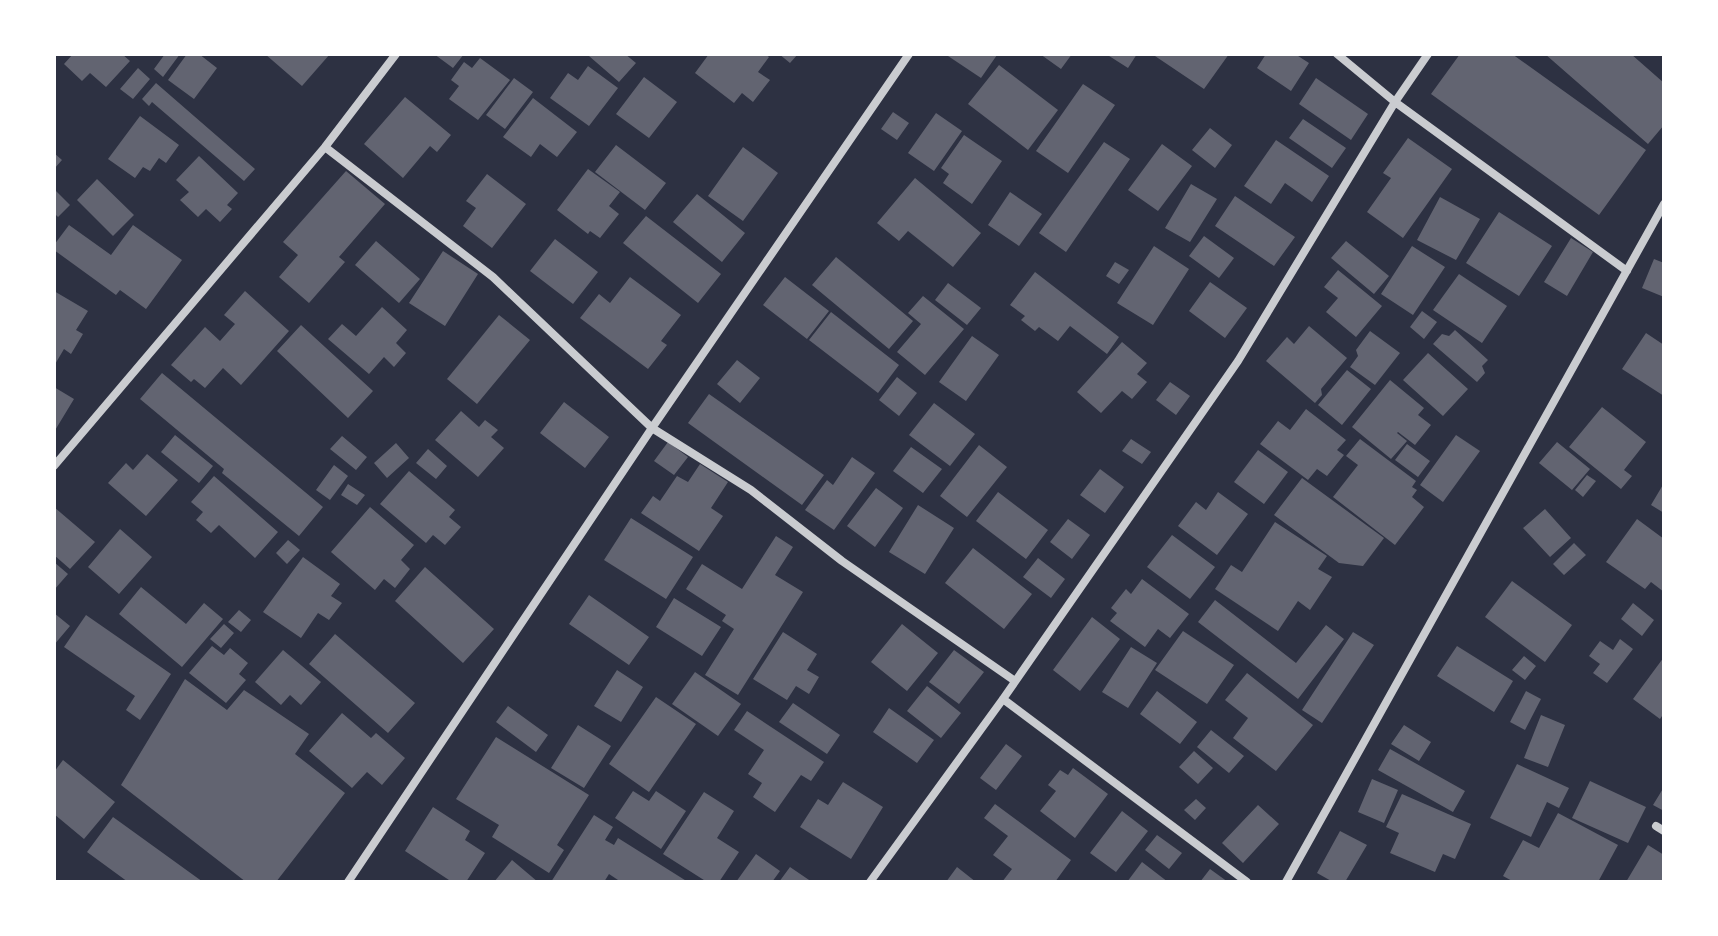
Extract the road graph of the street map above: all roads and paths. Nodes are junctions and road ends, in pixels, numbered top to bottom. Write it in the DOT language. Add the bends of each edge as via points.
graph roads {
  1 [pos="396,54"];
  2 [pos="909,54"];
  3 [pos="1337,54"];
  4 [pos="1428,54"];
  5 [pos="1395,102"];
  6 [pos="325,147"];
  7 [pos="1664,204"];
  8 [pos="1627,271"];
  9 [pos="652,428"];
  10 [pos="54,466"];
  11 [pos="1015,681"];
  12 [pos="1003,699"];
  13 [pos="348,882"];
  14 [pos="870,882"];
  15 [pos="1247,882"];
  16 [pos="1286,882"];
  1 -- 6 [label="street"];
  2 -- 9 [label="street"];
  3 -- 5 [label="street"];
  4 -- 5 [label="street"];
  5 -- 8 [label="street"];
  5 -- 11 [label="street" via="1238,361"];
  6 -- 9 [label="street" via="493,277"];
  6 -- 10 [label="street"];
  7 -- 8 [label="street"];
  8 -- 16 [label="street"];
  9 -- 11 [label="street" via="751,490 842,561"];
  9 -- 13 [label="street"];
  11 -- 12 [label="street"];
  12 -- 14 [label="street"];
  12 -- 15 [label="street"];
}
